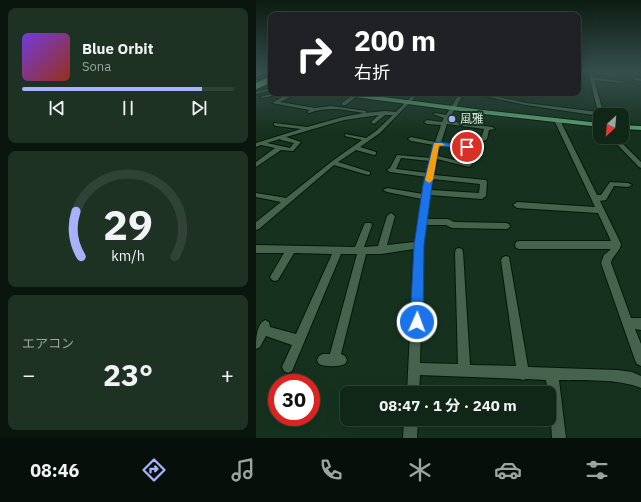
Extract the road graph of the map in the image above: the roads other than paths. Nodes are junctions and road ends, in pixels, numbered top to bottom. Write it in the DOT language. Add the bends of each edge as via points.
graph roads {
  1 [pos="594,91"];
  2 [pos="268,96"];
  3 [pos="288,96"];
  4 [pos="355,96"];
  5 [pos="364,96"];
  6 [pos="414,96"];
  7 [pos="460,96"];
  8 [pos="492,96"];
  9 [pos="506,96"];
  10 [pos="262,97"];
  11 [pos="503,98"];
  12 [pos="409,102"];
  13 [pos="344,104"];
  14 [pos="453,108"];
  15 [pos="598,108"];
  16 [pos="315,109"];
  17 [pos="309,112"];
  18 [pos="385,112"];
  19 [pos="368,113"];
  20 [pos="399,113"];
  21 [pos="435,114"];
  22 [pos="593,114"];
  23 [pos="557,120"];
  24 [pos="445,121"];
  25 [pos="374,122"];
  26 [pos="427,122"];
  27 [pos="593,123"];
  28 [pos="276,124"];
  29 [pos="629,127"];
  30 [pos="307,128"];
  31 [pos="641,128"];
  32 [pos="347,135"];
  33 [pos="280,138"];
  34 [pos="411,139"];
  35 [pos="484,139"];
  36 [pos="368,140"];
  37 [pos="258,142"];
  38 [pos="437,144"];
  39 [pos="620,144"];
  40 [pos="279,148"];
  41 [pos="357,148"];
  42 [pos="482,149"];
  43 [pos="374,153"];
  44 [pos="434,158"];
  45 [pos="333,163"];
  46 [pos="256,165"];
  47 [pos="469,165"];
  48 [pos="641,166"];
  49 [pos="368,173"];
  50 [pos="430,176"];
  51 [pos="628,185"];
  52 [pos="387,190"];
  53 [pos="426,194"];
  54 [pos="256,196"];
  55 [pos="594,198"];
  56 [pos="287,201"];
  57 [pos="517,205"];
  58 [pos="600,210"];
  59 [pos="391,216"];
  60 [pos="422,222"];
  61 [pos="368,225"];
  62 [pos="506,226"];
  63 [pos="256,227"];
  64 [pos="419,245"];
  65 [pos="519,245"];
  66 [pos="617,245"];
  67 [pos="256,249"];
  68 [pos="291,249"];
  69 [pos="381,250"];
  70 [pos="338,251"];
  71 [pos="360,251"];
  72 [pos="459,252"];
  73 [pos="506,260"];
  74 [pos="275,277"];
  75 [pos="628,323"];
  76 [pos="641,324"];
  77 [pos="299,341"];
  78 [pos="256,343"];
  79 [pos="333,360"];
  80 [pos="641,360"];
  81 [pos="288,367"];
  82 [pos="415,369"];
  83 [pos="464,371"];
  84 [pos="523,374"];
  85 [pos="552,375"];
  86 [pos="641,382"];
  87 [pos="414,386"];
  88 [pos="411,426"];
  89 [pos="410,438"];
  90 [pos="559,438"];
  1 -- 15 [label="street"];
  2 -- 10 [label="street"];
  3 -- 16 [label="street" via="274,103"];
  4 -- 13 [label="street"];
  5 -- 12 [label="main road"];
  6 -- 12 [label="street"];
  7 -- 14 [label="street"];
  8 -- 11 [label="street"];
  9 -- 11 [label="street"];
  11 -- 22 [label="street"];
  12 -- 14 [label="main road"];
  12 -- 20 [label="street"];
  14 -- 23 [label="main road"];
  14 -- 24 [label="street"];
  16 -- 17 [label="street"];
  16 -- 19 [label="street" via="334,108"];
  18 -- 19 [label="street"];
  18 -- 20 [label="street"];
  18 -- 25 [label="street"];
  19 -- 30 [label="street"];
  20 -- 36 [label="street"];
  21 -- 24 [label="street"];
  23 -- 27 [label="main road"];
  23 -- 55 [label="street"];
  24 -- 26 [label="street"];
  24 -- 35 [label="street" via="489,129"];
  24 -- 38 [label="street"];
  28 -- 30 [label="street"];
  29 -- 31 [label="main road"];
  30 -- 33 [label="street"];
  32 -- 36 [label="street"];
  33 -- 37 [label="street"];
  33 -- 40 [label="street" via="298,142 291,150"];
  34 -- 38 [label="street"];
  36 -- 41 [label="street"];
  37 -- 40 [label="street"];
  38 -- 42 [label="street"];
  38 -- 44 [label="street"];
  39 -- 48 [label="street"];
  40 -- 46 [label="street"];
  41 -- 43 [label="street"];
  41 -- 45 [label="street"];
  44 -- 47 [label="street"];
  44 -- 50 [label="street"];
  44 -- 50 [label="street" via="399,156 391,170"];
  45 -- 49 [label="street"];
  45 -- 56 [label="street"];
  50 -- 53 [label="street"];
  50 -- 53 [label="street" via="484,182 482,196"];
  51 -- 55 [label="street" via="612,184 603,198"];
  52 -- 53 [label="street"];
  53 -- 60 [label="street"];
  54 -- 56 [label="street"];
  55 -- 58 [label="street"];
  56 -- 63 [label="street"];
  57 -- 58 [label="street"];
  58 -- 66 [label="street"];
  59 -- 69 [label="street"];
  60 -- 62 [label="street"];
  60 -- 64 [label="street"];
  61 -- 71 [label="street"];
  64 -- 69 [label="street"];
  64 -- 82 [label="street"];
  65 -- 66 [label="street"];
  66 -- 75 [label="street" via="606,261"];
  67 -- 68 [label="street"];
  68 -- 70 [label="street"];
  68 -- 74 [label="street"];
  69 -- 71 [label="street"];
  70 -- 71 [label="street"];
  70 -- 77 [label="street"];
  71 -- 79 [label="street"];
  72 -- 83 [label="street"];
  73 -- 84 [label="street"];
  75 -- 76 [label="street"];
  75 -- 80 [label="street"];
  77 -- 78 [label="street" via="264,328"];
  77 -- 81 [label="street"];
  82 -- 83 [label="street"];
  82 -- 87 [label="street"];
  83 -- 84 [label="street"];
  84 -- 85 [label="street"];
  85 -- 86 [label="street" via="617,376"];
  85 -- 90 [label="street"];
  88 -- 89 [label="street"];
}
